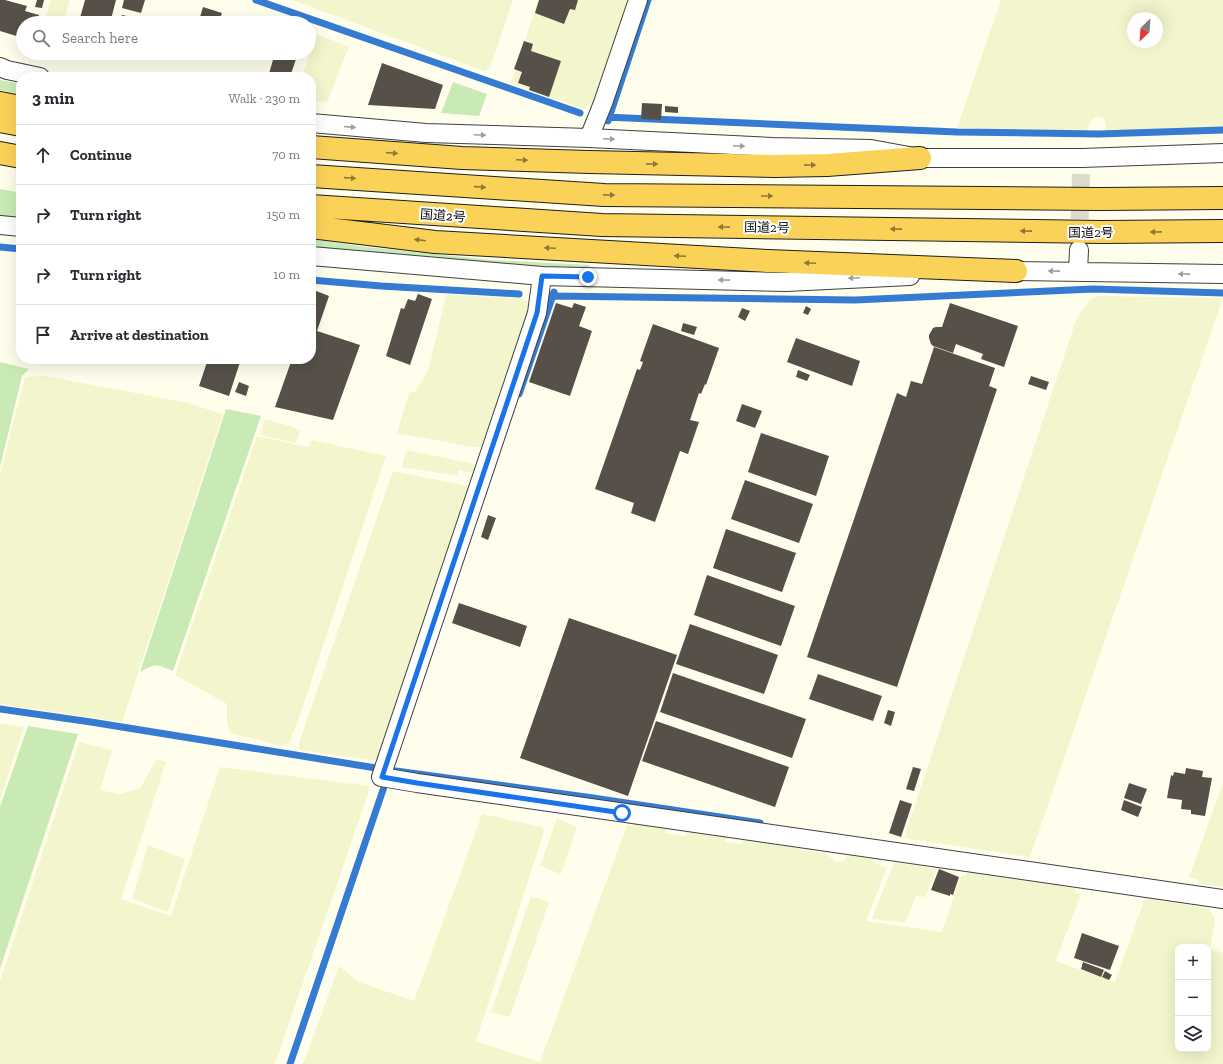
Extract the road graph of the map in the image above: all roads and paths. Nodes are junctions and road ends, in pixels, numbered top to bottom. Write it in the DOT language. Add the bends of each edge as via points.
graph roads {
  1 [pos="638,0"];
  2 [pos="0,67"];
  3 [pos="16,72"];
  4 [pos="0,103"];
  5 [pos="16,106"];
  6 [pos="0,121"];
  7 [pos="316,123"];
  8 [pos="16,124"];
  9 [pos="589,138"];
  10 [pos="316,147"];
  11 [pos="0,153"];
  12 [pos="1223,153"];
  13 [pos="16,156"];
  14 [pos="920,158"];
  15 [pos="316,176"];
  16 [pos="1223,198"];
  17 [pos="316,206"];
  18 [pos="0,225"];
  19 [pos="16,227"];
  20 [pos="316,228"];
  21 [pos="1223,231"];
  22 [pos="1079,250"];
  23 [pos="316,256"];
  24 [pos="1016,271"];
  25 [pos="1078,272"];
  26 [pos="1223,274"];
  27 [pos="542,276"];
  28 [pos="1223,899"];
  1 -- 9 [label="street"];
  2 -- 3 [label="street"];
  4 -- 5 [label="highway"];
  6 -- 8 [label="highway"];
  7 -- 9 [label="street, one-way" via="426,133"];
  9 -- 14 [label="street, one-way" via="772,148 871,150"];
  10 -- 14 [label="highway, one-way" via="462,158 775,166"];
  11 -- 13 [label="highway"];
  12 -- 14 [label="street" via="1081,165"];
  15 -- 16 [label="highway, one-way" via="604,195"];
  21 -- 17 [label="highway, 国道2号, one-way" via="1102,232 602,225"];
  18 -- 19 [label="street"];
  24 -- 20 [label="highway, one-way" via="768,262 451,242"];
  22 -- 25 [label="street"];
  23 -- 27 [label="street"];
  25 -- 24 [label="street, one-way"];
  24 -- 27 [label="street, one-way" via="786,282"];
  26 -- 25 [label="street, one-way"];
  27 -- 28 [label="street" via="537,313 382,777"];
}
